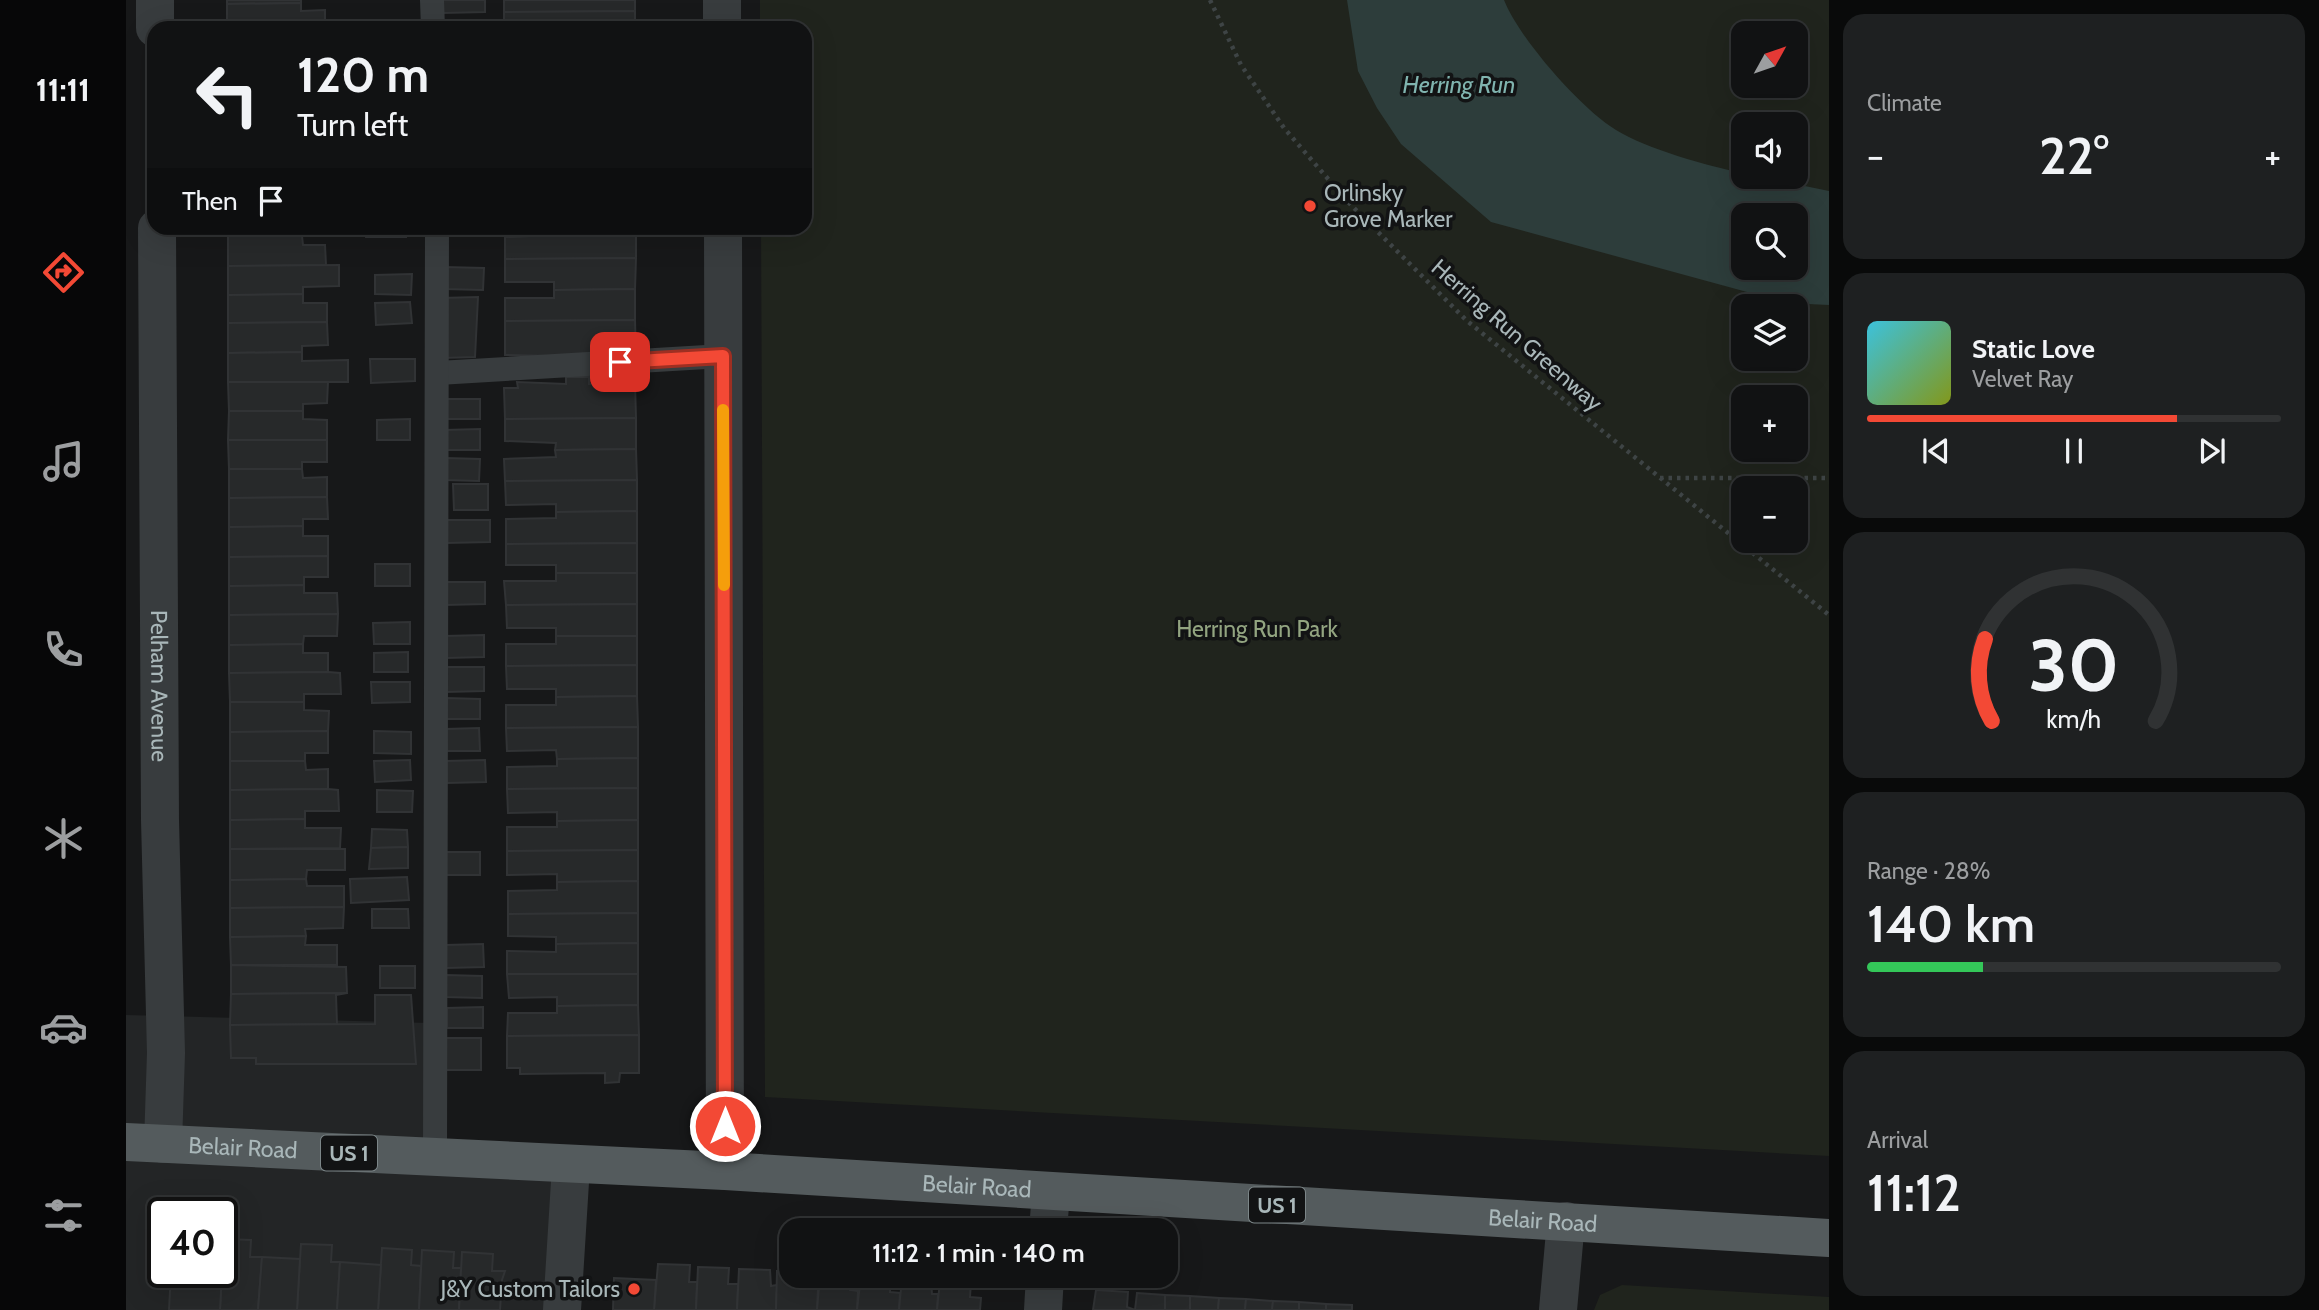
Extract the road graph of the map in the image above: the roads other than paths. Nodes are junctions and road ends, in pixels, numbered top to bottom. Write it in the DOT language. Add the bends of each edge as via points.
graph roads {
  1 [pos="155,0"];
  2 [pos="432,0"];
  3 [pos="722,0"];
  4 [pos="155,21"];
  5 [pos="433,21"];
  6 [pos="723,21"];
  7 [pos="158,235"];
  8 [pos="437,235"];
  9 [pos="723,235"];
  10 [pos="723,356"];
  11 [pos="438,373"];
  12 [pos="126,1142"];
  13 [pos="163,1144"];
  14 [pos="435,1157"];
  15 [pos="571,1166"];
  16 [pos="725,1171"];
  17 [pos="1049,1212"];
  18 [pos="1566,1221"];
  19 [pos="1829,1238"];
  20 [pos="1044,1288"];
  21 [pos="562,1310"];
  22 [pos="1043,1310"];
  23 [pos="1558,1310"];
  1 -- 4 [label="street"];
  2 -- 5 [label="lane"];
  3 -- 6 [label="street"];
  7 -- 13 [label="street, Pelham Avenue"];
  8 -- 11 [label="lane"];
  9 -- 10 [label="street"];
  10 -- 11 [label="lane"];
  10 -- 16 [label="street"];
  11 -- 14 [label="lane"];
  12 -- 13 [label="main road, Belair Road / US 1"];
  13 -- 14 [label="main road, Belair Road / US 1"];
  14 -- 15 [label="main road, Belair Road / US 1"];
  15 -- 16 [label="main road, Belair Road / US 1"];
  15 -- 21 [label="street"];
  16 -- 17 [label="main road, Belair Road / US 1"];
  17 -- 18 [label="main road, Belair Road / US 1"];
  18 -- 19 [label="main road, Belair Road / US 1"];
  18 -- 23 [label="street"];
  20 -- 22 [label="street"];
}
